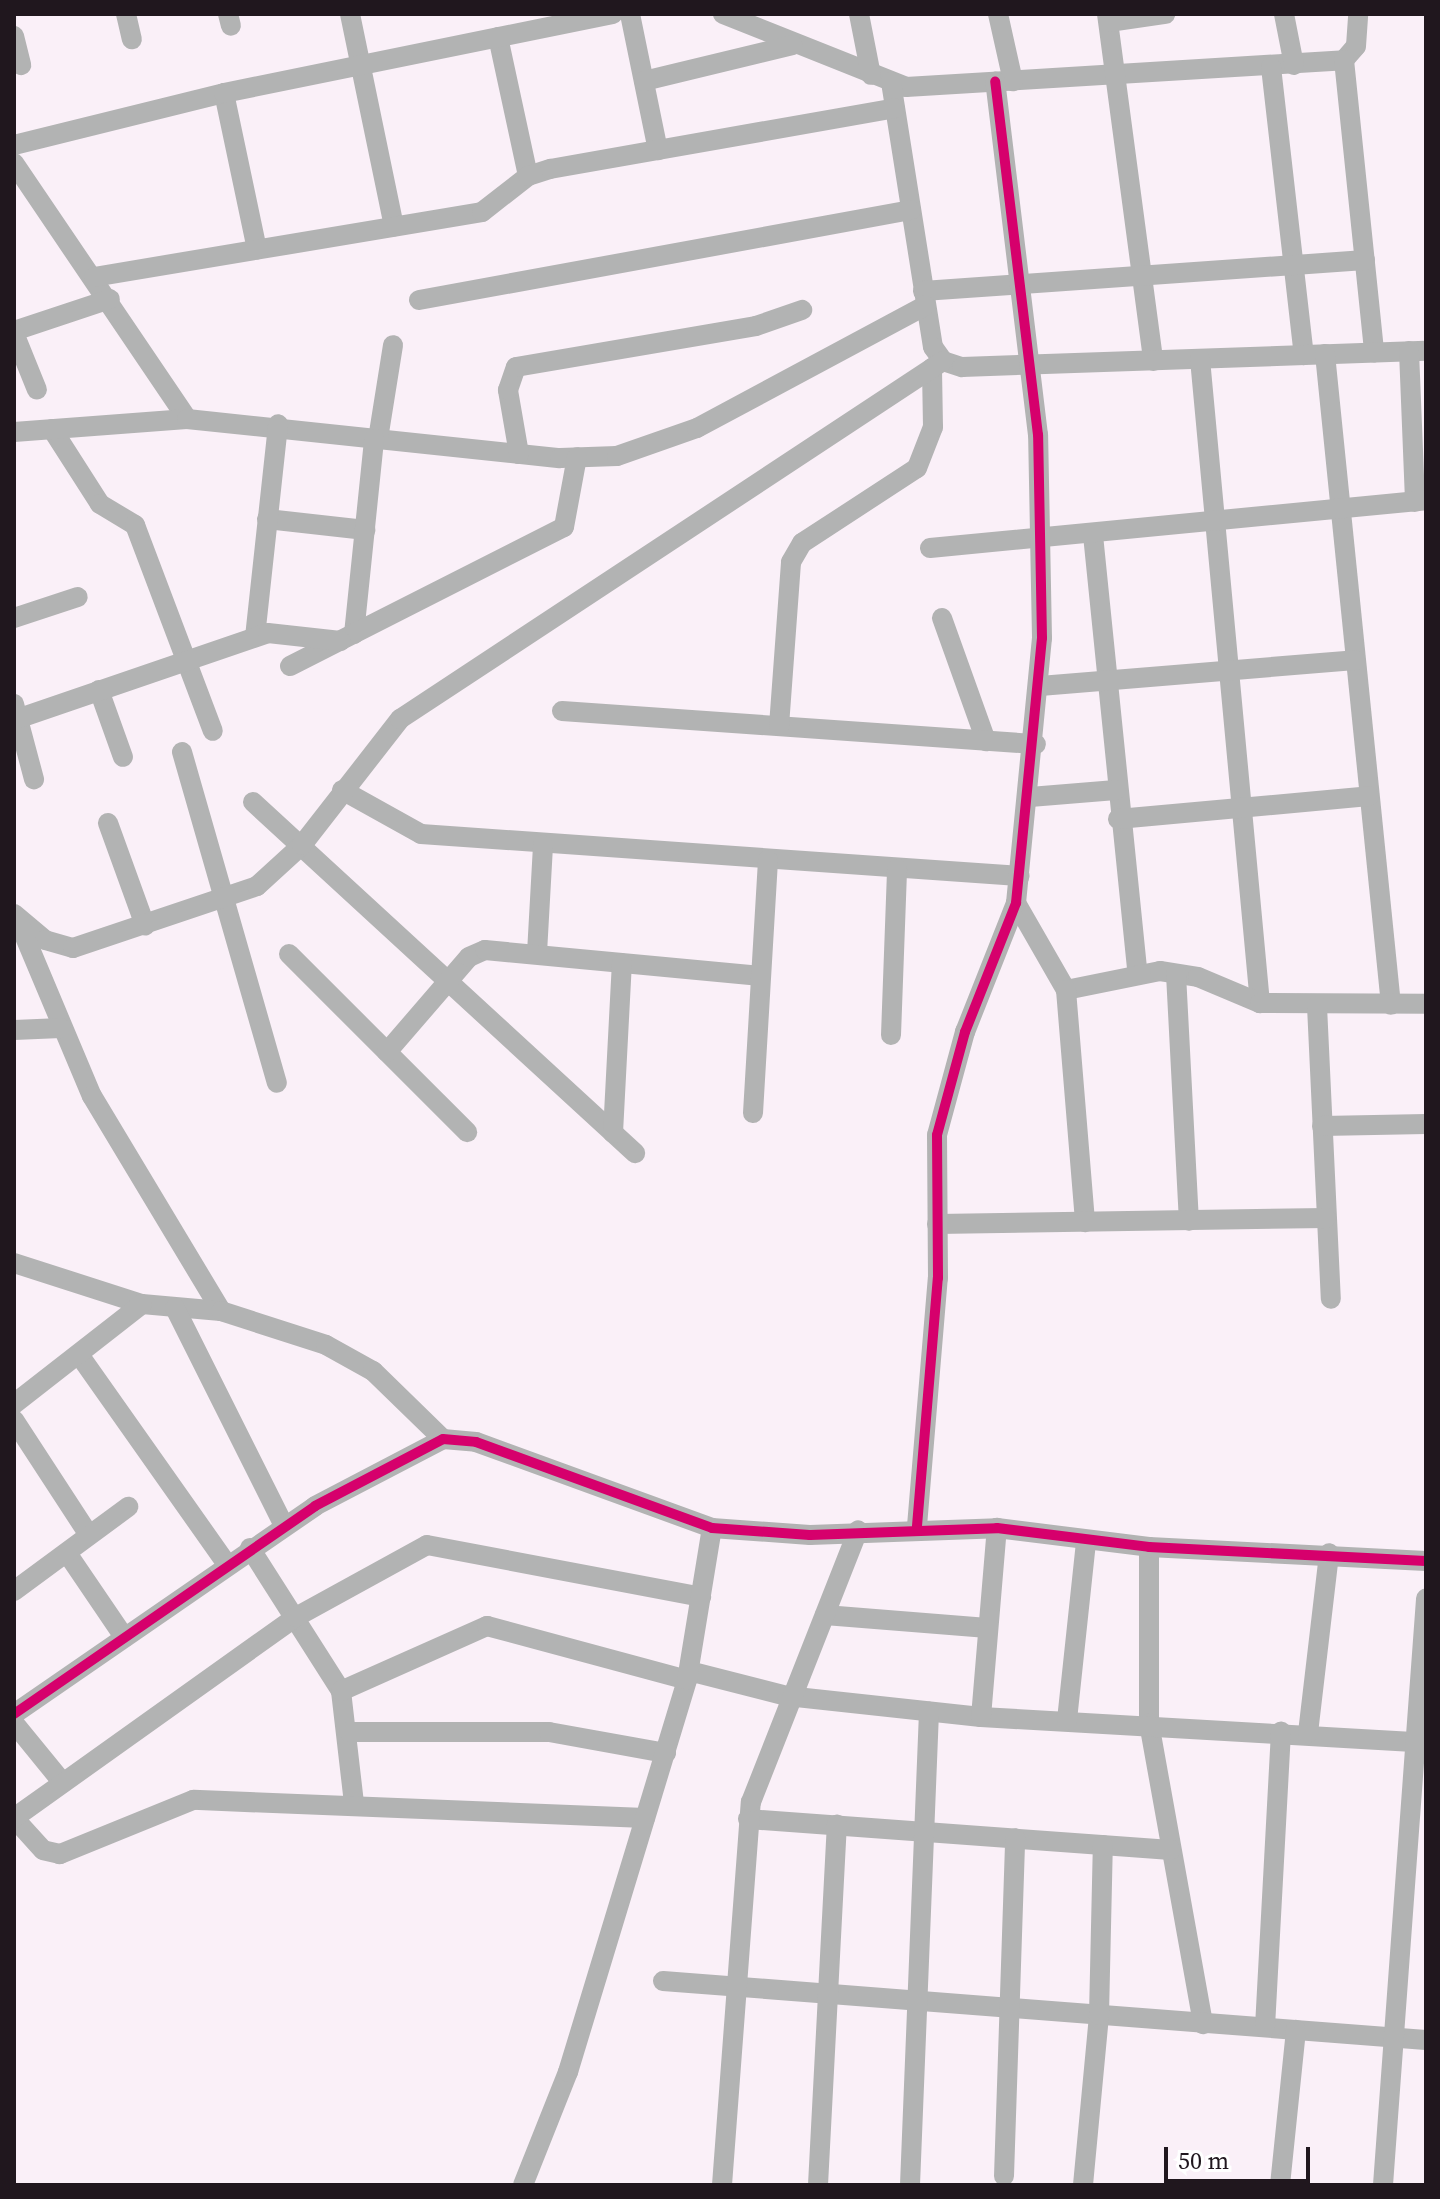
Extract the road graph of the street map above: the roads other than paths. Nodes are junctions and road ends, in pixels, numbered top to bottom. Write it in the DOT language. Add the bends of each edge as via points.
graph roads {
  1 [pos="126,14"];
  2 [pos="350,14"];
  3 [pos="613,14"];
  4 [pos="630,14"];
  5 [pos="723,14"];
  6 [pos="859,14"];
  7 [pos="998,14"];
  8 [pos="1165,14"];
  9 [pos="1284,14"];
  10 [pos="1358,14"];
  11 [pos="1108,18"];
  12 [pos="14,36"];
  13 [pos="498,37"];
  14 [pos="132,39"];
  15 [pos="793,45"];
  16 [pos="1344,60"];
  17 [pos="21,65"];
  18 [pos="361,65"];
  19 [pos="1294,65"];
  20 [pos="1271,67"];
  21 [pos="871,75"];
  22 [pos="1118,75"];
  23 [pos="644,81"];
  24 [pos="891,82"];
  25 [pos="1004,82"];
  26 [pos="224,93"];
  27 [pos="895,108"];
  28 [pos="14,145"];
  29 [pos="658,150"];
  30 [pos="14,163"];
  31 [pos="528,176"];
  32 [pos="911,210"];
  33 [pos="394,227"];
  34 [pos="257,250"];
  35 [pos="1365,260"];
  36 [pos="1294,265"];
  37 [pos="1143,275"];
  38 [pos="94,277"];
  39 [pos="1022,285"];
  40 [pos="924,298"];
  41 [pos="110,299"];
  42 [pos="419,300"];
  43 [pos="802,310"];
  44 [pos="14,332"];
  45 [pos="393,345"];
  46 [pos="1417,351"];
  47 [pos="1374,352"];
  48 [pos="1314,354"];
  49 [pos="1200,359"];
  50 [pos="1153,361"];
  51 [pos="1030,364"];
  52 [pos="938,365"];
  53 [pos="37,390"];
  54 [pos="187,419"];
  55 [pos="278,424"];
  56 [pos="52,429"];
  57 [pos="14,432"];
  58 [pos="376,439"];
  59 [pos="519,454"];
  60 [pos="577,457"];
  61 [pos="1420,501"];
  62 [pos="1340,510"];
  63 [pos="267,519"];
  64 [pos="1215,524"];
  65 [pos="365,530"];
  66 [pos="1093,535"];
  67 [pos="1040,540"];
  68 [pos="930,548"];
  69 [pos="78,597"];
  70 [pos="14,618"];
  71 [pos="942,618"];
  72 [pos="255,637"];
  73 [pos="347,638"];
  74 [pos="1355,660"];
  75 [pos="185,661"];
  76 [pos="290,666"];
  77 [pos="1233,669"];
  78 [pos="1109,677"];
  79 [pos="1040,686"];
  80 [pos="99,690"];
  81 [pos="562,711"];
  82 [pos="16,714"];
  83 [pos="779,726"];
  84 [pos="213,731"];
  85 [pos="986,741"];
  86 [pos="1036,744"];
  87 [pos="182,752"];
  88 [pos="123,757"];
  89 [pos="34,779"];
  90 [pos="342,790"];
  91 [pos="1116,790"];
  92 [pos="1369,796"];
  93 [pos="1030,797"];
  94 [pos="253,802"];
  95 [pos="1244,810"];
  96 [pos="1118,819"];
  97 [pos="108,823"];
  98 [pos="302,845"];
  99 [pos="543,845"];
  100 [pos="768,860"];
  101 [pos="897,869"];
  102 [pos="1020,876"];
  103 [pos="224,900"];
  104 [pos="1016,903"];
  105 [pos="15,915"];
  106 [pos="145,925"];
  107 [pos="537,953"];
  108 [pos="289,954"];
  109 [pos="622,963"];
  110 [pos="1137,971"];
  111 [pos="1176,974"];
  112 [pos="761,976"];
  113 [pos="448,980"];
  114 [pos="1066,990"];
  115 [pos="1260,1003"];
  116 [pos="1426,1004"];
  117 [pos="1391,1005"];
  118 [pos="1317,1006"];
  119 [pos="61,1028"];
  120 [pos="14,1030"];
  121 [pos="891,1035"];
  122 [pos="387,1052"];
  123 [pos="277,1083"];
  124 [pos="753,1113"];
  125 [pos="1426,1124"];
  126 [pos="1322,1126"];
  127 [pos="467,1132"];
  128 [pos="613,1133"];
  129 [pos="635,1153"];
  130 [pos="1326,1218"];
  131 [pos="1189,1221"];
  132 [pos="1085,1222"];
  133 [pos="937,1224"];
  134 [pos="17,1269"];
  135 [pos="1331,1299"];
  136 [pos="142,1304"];
  137 [pos="175,1308"];
  138 [pos="221,1311"];
  139 [pos="80,1356"];
  140 [pos="14,1404"];
  141 [pos="14,1420"];
  142 [pos="443,1439"];
  143 [pos="128,1507"];
  144 [pos="284,1526"];
  145 [pos="917,1526"];
  146 [pos="712,1528"];
  147 [pos="997,1528"];
  148 [pos="858,1530"];
  149 [pos="89,1535"];
  150 [pos="1086,1541"];
  151 [pos="1149,1547"];
  152 [pos="250,1548"];
  153 [pos="67,1553"];
  154 [pos="1329,1553"];
  155 [pos="1426,1561"];
  156 [pos="226,1563"];
  157 [pos="15,1590"];
  158 [pos="701,1597"];
  159 [pos="1426,1599"];
  160 [pos="825,1615"];
  161 [pos="296,1617"];
  162 [pos="987,1628"];
  163 [pos="124,1637"];
  164 [pos="688,1675"];
  165 [pos="341,1691"];
  166 [pos="787,1696"];
  167 [pos="929,1711"];
  168 [pos="14,1714"];
  169 [pos="981,1717"];
  170 [pos="1067,1720"];
  171 [pos="14,1723"];
  172 [pos="1149,1723"];
  173 [pos="1281,1731"];
  174 [pos="349,1732"];
  175 [pos="1308,1733"];
  176 [pos="1421,1742"];
  177 [pos="666,1753"];
  178 [pos="63,1783"];
  179 [pos="354,1804"];
  180 [pos="645,1818"];
  181 [pos="748,1819"];
  182 [pos="837,1825"];
  183 [pos="925,1831"];
  184 [pos="1015,1838"];
  185 [pos="1103,1845"];
  186 [pos="1171,1850"];
  187 [pos="663,1981"];
  188 [pos="738,1989"];
  189 [pos="825,1995"];
  190 [pos="915,2001"];
  191 [pos="1005,2007"];
  192 [pos="1099,2015"];
  193 [pos="1203,2024"];
  194 [pos="1265,2027"];
  195 [pos="1296,2030"];
  196 [pos="1394,2038"];
  197 [pos="1426,2040"];
  198 [pos="1004,2176"];
  199 [pos="1091,2183"];
  200 [pos="523,2185"];
  201 [pos="722,2185"];
  202 [pos="818,2185"];
  203 [pos="910,2185"];
  204 [pos="1280,2185"];
  205 [pos="1383,2185"];
  1 -- 14 [label="street"];
  2 -- 18 [label="street"];
  3 -- 13 [label="street"];
  4 -- 23 [label="street"];
  5 -- 15 [label="street"];
  6 -- 21 [label="street"];
  7 -- 25 [label="street"];
  8 -- 11 [label="street"];
  9 -- 19 [label="street"];
  10 -- 16 [label="street" via="1356,46"];
  11 -- 22 [label="street"];
  12 -- 17 [label="street"];
  13 -- 18 [label="street"];
  13 -- 31 [label="street"];
  15 -- 21 [label="street"];
  15 -- 23 [label="street"];
  16 -- 19 [label="street"];
  16 -- 35 [label="street"];
  18 -- 26 [label="street"];
  18 -- 33 [label="street"];
  19 -- 20 [label="street"];
  20 -- 22 [label="street"];
  20 -- 36 [label="street"];
  21 -- 24 [label="street"];
  22 -- 25 [label="street"];
  22 -- 37 [label="street"];
  23 -- 29 [label="street"];
  24 -- 25 [label="street"];
  24 -- 27 [label="street"];
  25 -- 39 [label="street"];
  26 -- 28 [label="street"];
  26 -- 34 [label="street"];
  27 -- 29 [label="street"];
  27 -- 32 [label="street"];
  29 -- 31 [label="street"];
  30 -- 38 [label="street"];
  31 -- 33 [label="street" via="482,212"];
  32 -- 40 [label="street"];
  32 -- 42 [label="street"];
  33 -- 34 [label="street"];
  34 -- 38 [label="street"];
  35 -- 36 [label="street"];
  35 -- 47 [label="street"];
  36 -- 37 [label="street"];
  36 -- 48 [label="street"];
  37 -- 39 [label="street"];
  37 -- 50 [label="street"];
  38 -- 41 [label="street"];
  39 -- 40 [label="street"];
  39 -- 51 [label="street"];
  40 -- 52 [label="street"];
  40 -- 60 [label="street" via="686,433 617,456"];
  41 -- 44 [label="street"];
  41 -- 54 [label="street"];
  43 -- 59 [label="street" via="756,326 516,367 508,390"];
  44 -- 53 [label="street"];
  45 -- 58 [label="street"];
  46 -- 47 [label="street"];
  46 -- 61 [label="street"];
  47 -- 48 [label="street"];
  48 -- 49 [label="street"];
  48 -- 62 [label="street"];
  49 -- 50 [label="street"];
  49 -- 64 [label="street"];
  50 -- 51 [label="street"];
  51 -- 52 [label="street"];
  51 -- 67 [label="street"];
  52 -- 83 [label="street" via="933,427 917,468 802,543 791,562"];
  52 -- 90 [label="street" via="400,719"];
  54 -- 55 [label="street"];
  54 -- 56 [label="street"];
  55 -- 58 [label="street"];
  55 -- 63 [label="street"];
  56 -- 57 [label="street"];
  56 -- 75 [label="street" via="100,504 135,525"];
  58 -- 59 [label="street"];
  58 -- 65 [label="street"];
  59 -- 60 [label="street"];
  60 -- 73 [label="street" via="564,527"];
  61 -- 62 [label="street"];
  62 -- 64 [label="street"];
  62 -- 74 [label="street"];
  63 -- 65 [label="street"];
  63 -- 72 [label="street"];
  64 -- 66 [label="street"];
  64 -- 77 [label="street"];
  65 -- 73 [label="street"];
  66 -- 67 [label="street"];
  66 -- 78 [label="street"];
  67 -- 68 [label="street"];
  67 -- 79 [label="street"];
  69 -- 70 [label="street"];
  71 -- 85 [label="street"];
  72 -- 73 [label="street" via="284,632"];
  72 -- 75 [label="street"];
  73 -- 76 [label="street"];
  74 -- 77 [label="street"];
  74 -- 92 [label="street"];
  75 -- 80 [label="street"];
  75 -- 84 [label="street"];
  77 -- 78 [label="street"];
  77 -- 95 [label="street"];
  78 -- 79 [label="street"];
  78 -- 91 [label="street"];
  79 -- 86 [label="street"];
  80 -- 82 [label="street"];
  80 -- 88 [label="street"];
  81 -- 83 [label="street"];
  82 -- 89 [label="street"];
  83 -- 85 [label="street"];
  85 -- 86 [label="street"];
  86 -- 93 [label="street"];
  87 -- 103 [label="street"];
  90 -- 98 [label="street"];
  90 -- 99 [label="street" via="421,834"];
  91 -- 93 [label="street"];
  91 -- 96 [label="street"];
  92 -- 95 [label="street"];
  92 -- 117 [label="street"];
  93 -- 102 [label="street"];
  94 -- 98 [label="street"];
  95 -- 96 [label="street"];
  95 -- 115 [label="street"];
  96 -- 110 [label="street"];
  97 -- 106 [label="street"];
  98 -- 103 [label="street" via="257,886"];
  98 -- 113 [label="street"];
  99 -- 100 [label="street"];
  99 -- 107 [label="street"];
  100 -- 101 [label="street"];
  100 -- 112 [label="street"];
  101 -- 102 [label="street"];
  101 -- 121 [label="street"];
  102 -- 104 [label="street"];
  103 -- 106 [label="street"];
  103 -- 123 [label="street"];
  104 -- 114 [label="street"];
  104 -- 133 [label="street" via="965,1032 937,1135"];
  105 -- 106 [label="street" via="60,948"];
  105 -- 119 [label="street"];
  107 -- 109 [label="street"];
  107 -- 113 [label="street" via="485,950"];
  108 -- 122 [label="street"];
  109 -- 112 [label="street"];
  109 -- 128 [label="street"];
  110 -- 111 [label="street"];
  110 -- 114 [label="street"];
  111 -- 115 [label="street"];
  111 -- 131 [label="street"];
  112 -- 124 [label="street"];
  113 -- 122 [label="street"];
  113 -- 128 [label="street"];
  114 -- 132 [label="street"];
  115 -- 118 [label="street"];
  116 -- 117 [label="street"];
  117 -- 118 [label="street"];
  118 -- 126 [label="street"];
  119 -- 120 [label="street"];
  119 -- 138 [label="street" via="92,1096"];
  122 -- 127 [label="street"];
  125 -- 126 [label="street"];
  126 -- 130 [label="street"];
  128 -- 129 [label="street"];
  130 -- 131 [label="street"];
  130 -- 135 [label="street"];
  131 -- 132 [label="street"];
  132 -- 133 [label="street"];
  133 -- 145 [label="street"];
  134 -- 136 [label="street"];
  136 -- 137 [label="street"];
  136 -- 139 [label="street"];
  137 -- 138 [label="street"];
  137 -- 144 [label="street"];
  138 -- 142 [label="street" via="347,1354"];
  139 -- 140 [label="street"];
  139 -- 156 [label="street"];
  141 -- 149 [label="street"];
  142 -- 144 [label="street"];
  142 -- 146 [label="street" via="476,1442"];
  143 -- 149 [label="street"];
  144 -- 152 [label="street"];
  145 -- 147 [label="street"];
  145 -- 148 [label="street"];
  146 -- 148 [label="street"];
  146 -- 158 [label="street"];
  147 -- 150 [label="street"];
  147 -- 162 [label="street"];
  148 -- 160 [label="street"];
  149 -- 153 [label="street"];
  150 -- 151 [label="street"];
  150 -- 170 [label="street"];
  151 -- 154 [label="street"];
  151 -- 172 [label="street"];
  152 -- 156 [label="street"];
  152 -- 161 [label="street"];
  153 -- 157 [label="street"];
  153 -- 163 [label="street"];
  154 -- 155 [label="street"];
  154 -- 175 [label="street"];
  156 -- 163 [label="street"];
  158 -- 161 [label="street" via="427,1545"];
  158 -- 164 [label="street"];
  159 -- 176 [label="street"];
  160 -- 162 [label="street"];
  160 -- 166 [label="street"];
  161 -- 165 [label="street"];
  161 -- 178 [label="street"];
  162 -- 169 [label="street"];
  163 -- 168 [label="street"];
  164 -- 165 [label="street" via="487,1626"];
  164 -- 166 [label="street"];
  164 -- 177 [label="street"];
  165 -- 174 [label="street"];
  166 -- 167 [label="street"];
  166 -- 181 [label="street"];
  167 -- 169 [label="street"];
  167 -- 183 [label="street"];
  169 -- 170 [label="street"];
  170 -- 172 [label="street"];
  171 -- 178 [label="street"];
  172 -- 173 [label="street"];
  172 -- 186 [label="street"];
  173 -- 175 [label="street"];
  173 -- 194 [label="street"];
  174 -- 177 [label="street" via="549,1732"];
  174 -- 179 [label="street"];
  175 -- 176 [label="street"];
  176 -- 196 [label="street"];
  177 -- 180 [label="street"];
  178 -- 179 [label="street" via="14,1818 51,1854 181,1802"];
  179 -- 180 [label="street"];
  180 -- 200 [label="street" via="568,2072"];
  181 -- 182 [label="street"];
  181 -- 188 [label="street"];
  182 -- 183 [label="street"];
  182 -- 189 [label="street"];
  183 -- 184 [label="street"];
  183 -- 190 [label="street"];
  184 -- 185 [label="street"];
  184 -- 191 [label="street"];
  185 -- 186 [label="street"];
  185 -- 192 [label="street"];
  186 -- 193 [label="street"];
  187 -- 188 [label="street"];
  188 -- 189 [label="street"];
  188 -- 201 [label="street"];
  189 -- 190 [label="street"];
  189 -- 202 [label="street"];
  190 -- 191 [label="street"];
  190 -- 203 [label="street"];
  191 -- 192 [label="street"];
  191 -- 198 [label="street"];
  192 -- 193 [label="street"];
  192 -- 199 [label="street"];
  193 -- 194 [label="street"];
  194 -- 195 [label="street"];
  195 -- 196 [label="street"];
  195 -- 204 [label="street"];
  196 -- 197 [label="street"];
  196 -- 205 [label="street"];
}
